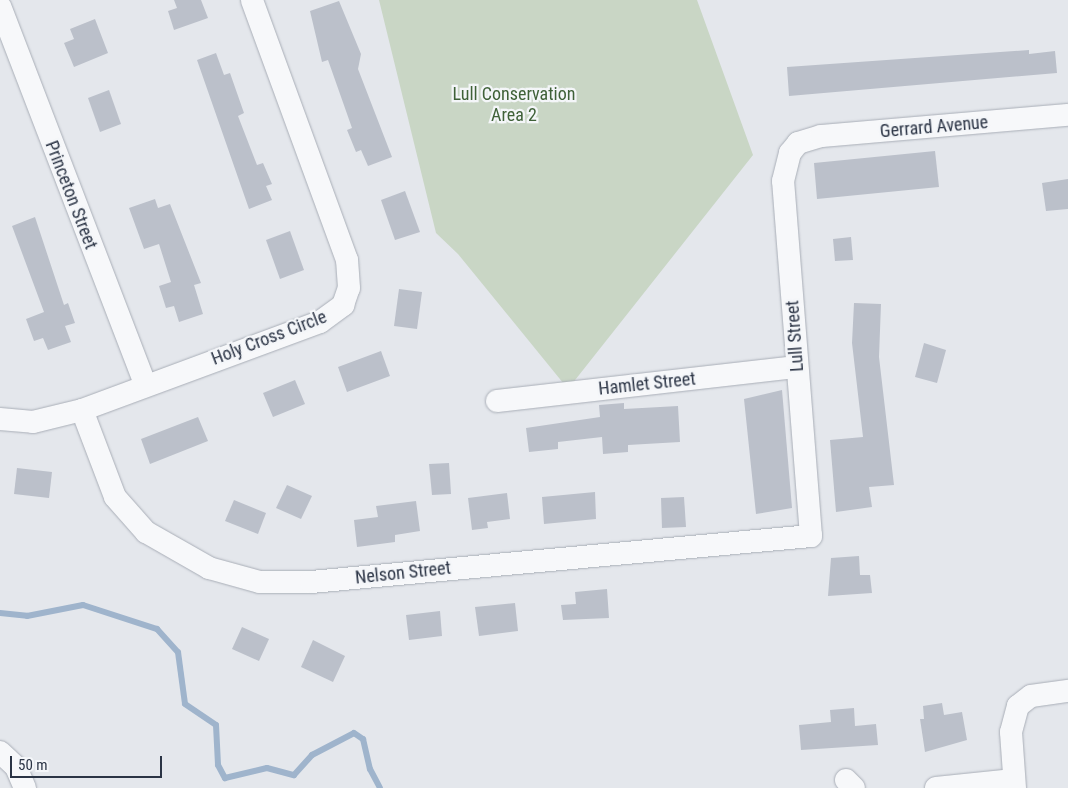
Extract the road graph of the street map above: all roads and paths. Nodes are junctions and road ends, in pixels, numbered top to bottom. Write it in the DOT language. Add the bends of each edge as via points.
graph roads {
  1 [pos="252,0"];
  2 [pos="0,6"];
  3 [pos="1068,115"];
  4 [pos="802,142"];
  5 [pos="797,367"];
  6 [pos="145,384"];
  7 [pos="497,401"];
  8 [pos="82,410"];
  9 [pos="0,419"];
  10 [pos="811,536"];
  11 [pos="1068,691"];
  12 [pos="1,753"];
  13 [pos="1015,784"];
  14 [pos="25,788"];
  15 [pos="936,788"];
  1 -- 6 [label="street, Holy Cross Circle" via="347,260 346,300 320,322"];
  2 -- 6 [label="street, Princeton Street"];
  3 -- 4 [label="street, Gerrard Avenue"];
  4 -- 5 [label="street, Lull Street" via="788,159 783,180"];
  5 -- 7 [label="street, Hamlet Street"];
  5 -- 10 [label="street, Lull Street"];
  6 -- 8 [label="street, Holy Cross Circle"];
  8 -- 9 [label="street, Holy Cross Circle" via="32,422"];
  8 -- 10 [label="street, Nelson Street" via="115,498 146,532 209,568 260,582 311,582"];
  11 -- 13 [label="street" via="1024,700 1016,710 1011,732"];
  12 -- 14 [label="street" via="16,766"];
  13 -- 15 [label="street"];
}
